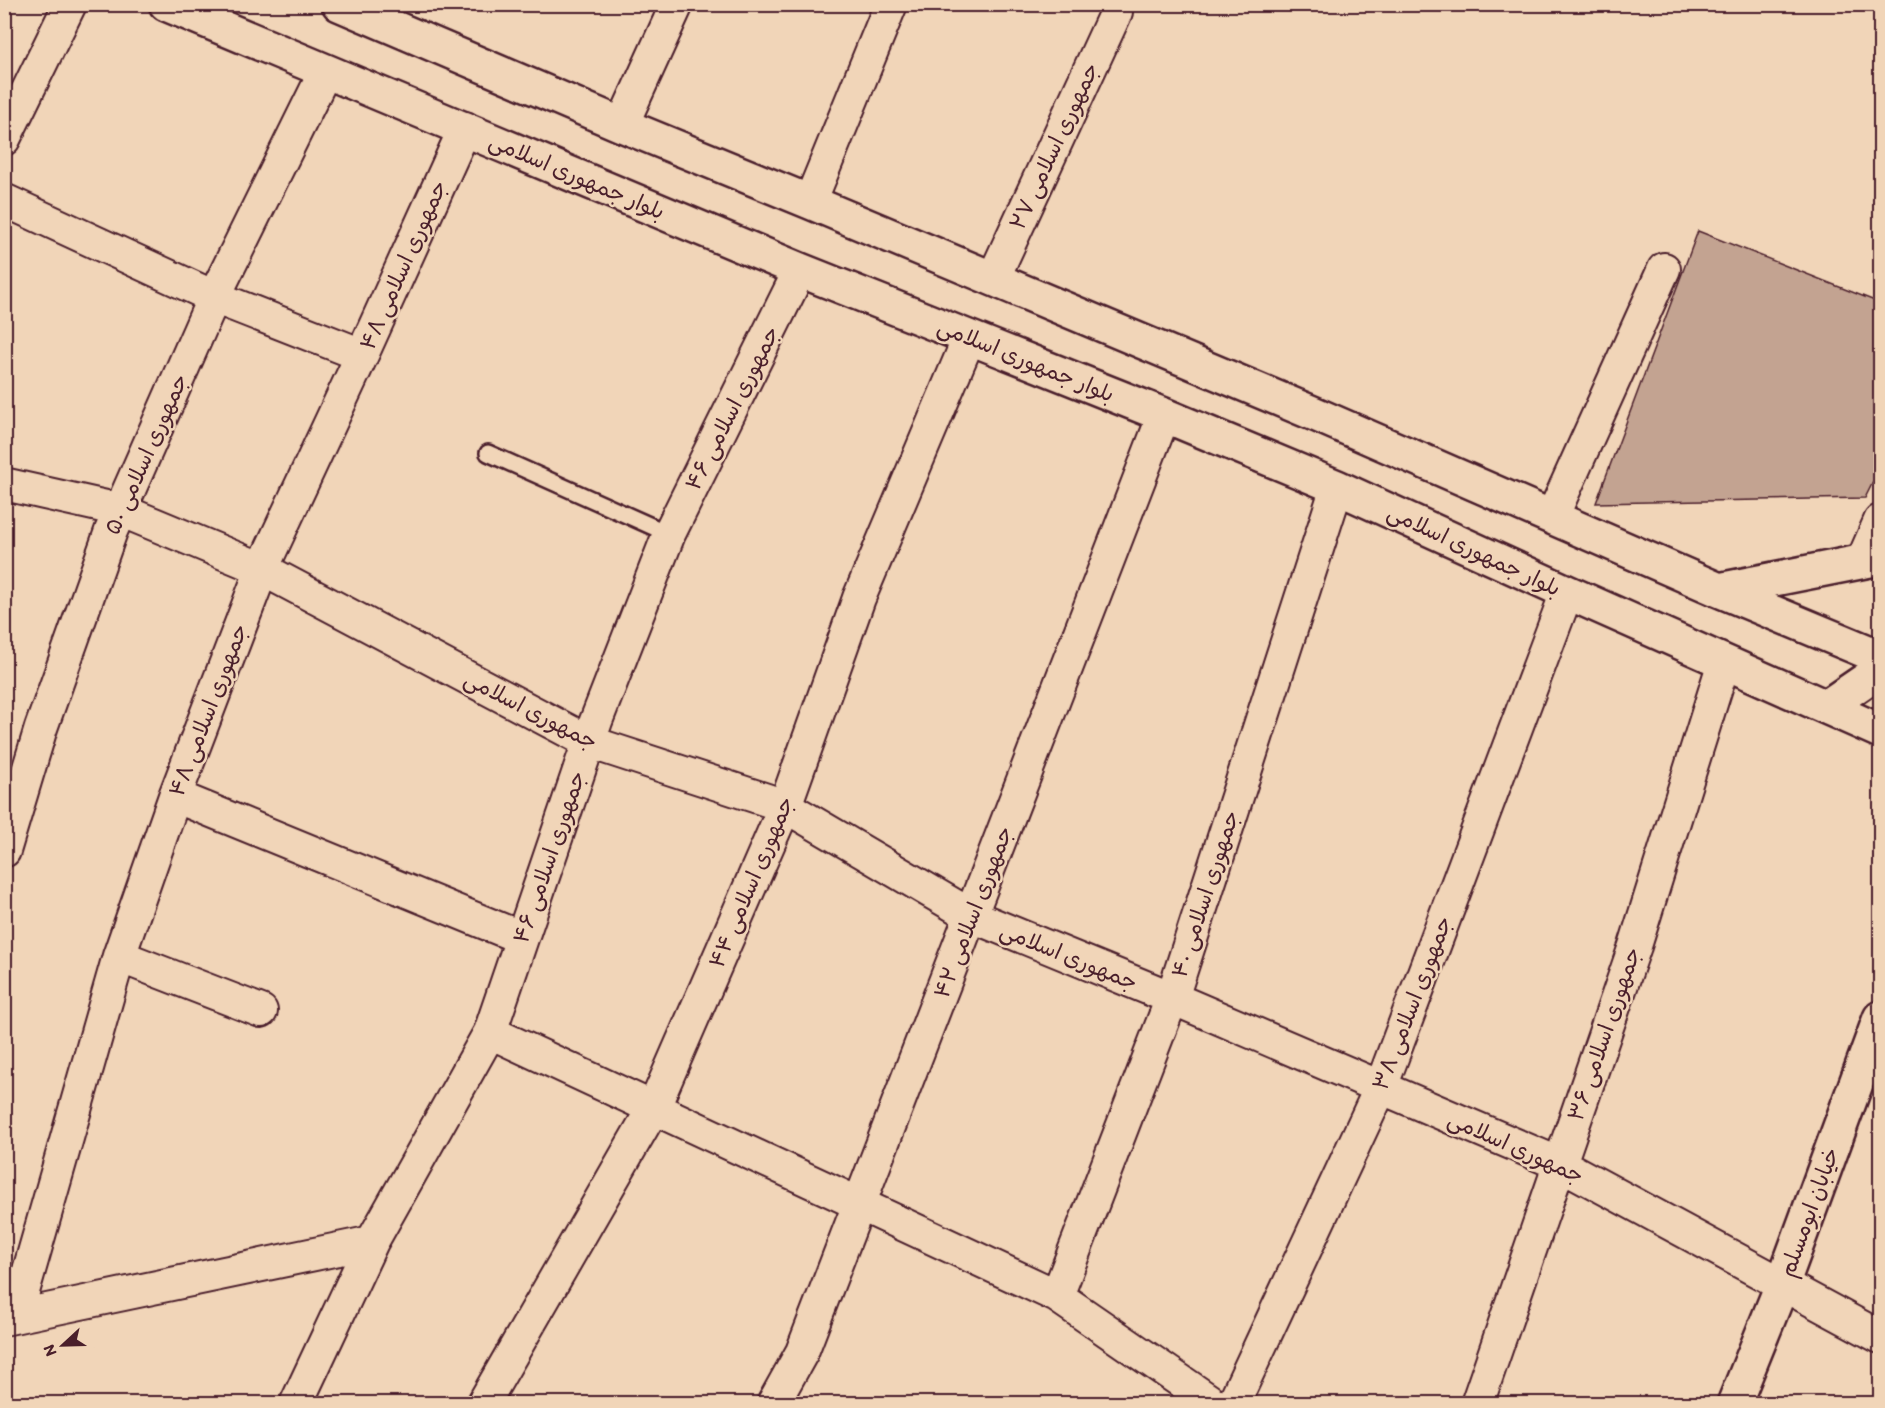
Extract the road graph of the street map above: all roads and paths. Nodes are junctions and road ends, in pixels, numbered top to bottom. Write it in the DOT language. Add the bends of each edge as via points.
graph roads {
  1 [pos="70,4"];
  2 [pos="166,4"];
  3 [pos="677,4"];
  4 [pos="891,4"];
  5 [pos="357,8"];
  6 [pos="1116,12"];
  7 [pos="325,72"];
  8 [pos="622,125"];
  9 [pos="465,128"];
  10 [pos="4,139"];
  11 [pos="4,200"];
  12 [pos="810,202"];
  13 [pos="1664,269"];
  14 [pos="800,270"];
  15 [pos="993,279"];
  16 [pos="214,297"];
  17 [pos="969,338"];
  18 [pos="362,356"];
  19 [pos="1164,415"];
  20 [pos="488,453"];
  21 [pos="4,484"];
  22 [pos="1337,487"];
  23 [pos="120,510"];
  24 [pos="1552,518"];
  25 [pos="1881,521"];
  26 [pos="669,534"];
  27 [pos="1871,560"];
  28 [pos="262,569"];
  29 [pos="1719,590"];
  30 [pos="1567,592"];
  31 [pos="1881,657"];
  32 [pos="1724,662"];
  33 [pos="1881,670"];
  34 [pos="1827,707"];
  35 [pos="1881,731"];
  36 [pos="589,742"];
  37 [pos="175,796"];
  38 [pos="785,806"];
  39 [pos="4,851"];
  40 [pos="972,916"];
  41 [pos="522,938"];
  42 [pos="119,956"];
  43 [pos="1172,998"];
  44 [pos="261,1011"];
  45 [pos="1881,1018"];
  46 [pos="490,1032"];
  47 [pos="1381,1087"];
  48 [pos="654,1107"];
  49 [pos="1560,1164"];
  50 [pos="860,1204"];
  51 [pos="372,1242"];
  52 [pos="1782,1285"];
  53 [pos="1057,1296"];
  54 [pos="10,1317"];
  55 [pos="1881,1338"];
  56 [pos="296,1404"];
  57 [pos="483,1404"];
  58 [pos="773,1404"];
  59 [pos="1214,1404"];
  60 [pos="1233,1404"];
  61 [pos="1477,1404"];
  62 [pos="1734,1404"];
  1 -- 10 [label="street"];
  2 -- 7 [label="main road, بلوار جمهوری اسلامی"];
  3 -- 8 [label="street"];
  4 -- 12 [label="street"];
  5 -- 8 [label="main road"];
  6 -- 15 [label="street, جمهوری اسلامی ۲۷"];
  7 -- 9 [label="main road, بلوار جمهوری اسلامی"];
  7 -- 16 [label="street, جمهوری اسلامی ۵۰"];
  8 -- 12 [label="main road"];
  9 -- 14 [label="main road, بلوار جمهوری اسلامی"];
  9 -- 18 [label="street, جمهوری اسلامی ۴۸"];
  11 -- 16 [label="street"];
  12 -- 15 [label="main road"];
  13 -- 24 [label="street"];
  14 -- 17 [label="main road, بلوار جمهوری اسلامی"];
  14 -- 26 [label="street, جمهوری اسلامی ۴۶"];
  15 -- 24 [label="main road"];
  16 -- 18 [label="street"];
  16 -- 23 [label="street, جمهوری اسلامی ۵۰"];
  17 -- 19 [label="main road, بلوار جمهوری اسلامی"];
  17 -- 38 [label="street, جمهوری اسلامی ۴۴" via="859,598"];
  18 -- 28 [label="street, جمهوری اسلامی ۴۸"];
  19 -- 22 [label="main road, بلوار جمهوری اسلامی"];
  19 -- 40 [label="street, جمهوری اسلامی ۴۲"];
  20 -- 26 [label="lane"];
  21 -- 23 [label="street, جمهوری اسلامی"];
  22 -- 30 [label="main road, بلوار جمهوری اسلامی"];
  22 -- 43 [label="street, جمهوری اسلامی ۴۰"];
  23 -- 28 [label="street, جمهوری اسلامی"];
  23 -- 39 [label="street, جمهوری اسلامی ۵۰" via="41,728"];
  24 -- 29 [label="main road"];
  25 -- 27 [label="street"];
  26 -- 36 [label="street, جمهوری اسلامی ۴۶"];
  27 -- 29 [label="main road"];
  28 -- 36 [label="street, جمهوری اسلامی"];
  28 -- 37 [label="street, جمهوری اسلامی ۴۸"];
  29 -- 31 [label="main road"];
  30 -- 32 [label="main road, بلوار جمهوری اسلامی"];
  30 -- 47 [label="street, جمهوری اسلامی ۳۸"];
  32 -- 34 [label="main road, بلوار جمهوری اسلامی"];
  32 -- 49 [label="street, جمهوری اسلامی ۳۶" via="1635,946"];
  33 -- 34 [label="main road"];
  34 -- 35 [label="main road, بلوار جمهوری اسلامی"];
  36 -- 38 [label="street, جمهوری اسلامی"];
  36 -- 41 [label="street, جمهوری اسلامی ۴۶"];
  37 -- 41 [label="street"];
  37 -- 42 [label="street, جمهوری اسلامی ۴۸"];
  38 -- 40 [label="street, جمهوری اسلامی"];
  38 -- 48 [label="street, جمهوری اسلامی ۴۴"];
  40 -- 43 [label="street, جمهوری اسلامی"];
  40 -- 50 [label="street, جمهوری اسلامی ۴۲"];
  41 -- 46 [label="street, جمهوری اسلامی ۴۶"];
  42 -- 44 [label="street"];
  42 -- 54 [label="street, جمهوری اسلامی ۴۸"];
  43 -- 47 [label="street, جمهوری اسلامی"];
  43 -- 53 [label="street, جمهوری اسلامی ۴۰"];
  45 -- 52 [label="main road, خیابان ابومسلم"];
  46 -- 48 [label="street"];
  46 -- 51 [label="street, جمهوری اسلامی ۴۶"];
  47 -- 49 [label="street, جمهوری اسلامی"];
  47 -- 60 [label="street, جمهوری اسلامی ۳۸"];
  48 -- 50 [label="street"];
  48 -- 57 [label="street, جمهوری اسلامی ۴۴"];
  49 -- 52 [label="street, جمهوری اسلامی"];
  49 -- 61 [label="street, جمهوری اسلامی ۳۶"];
  50 -- 53 [label="street"];
  50 -- 58 [label="street, جمهوری اسلامی ۴۲" via="802,1352"];
  51 -- 54 [label="street"];
  51 -- 56 [label="street, جمهوری اسلامی ۴۶"];
  52 -- 55 [label="street, جمهوری اسلامی"];
  52 -- 62 [label="main road, خیابان ابومسلم"];
  53 -- 59 [label="street"];
}
